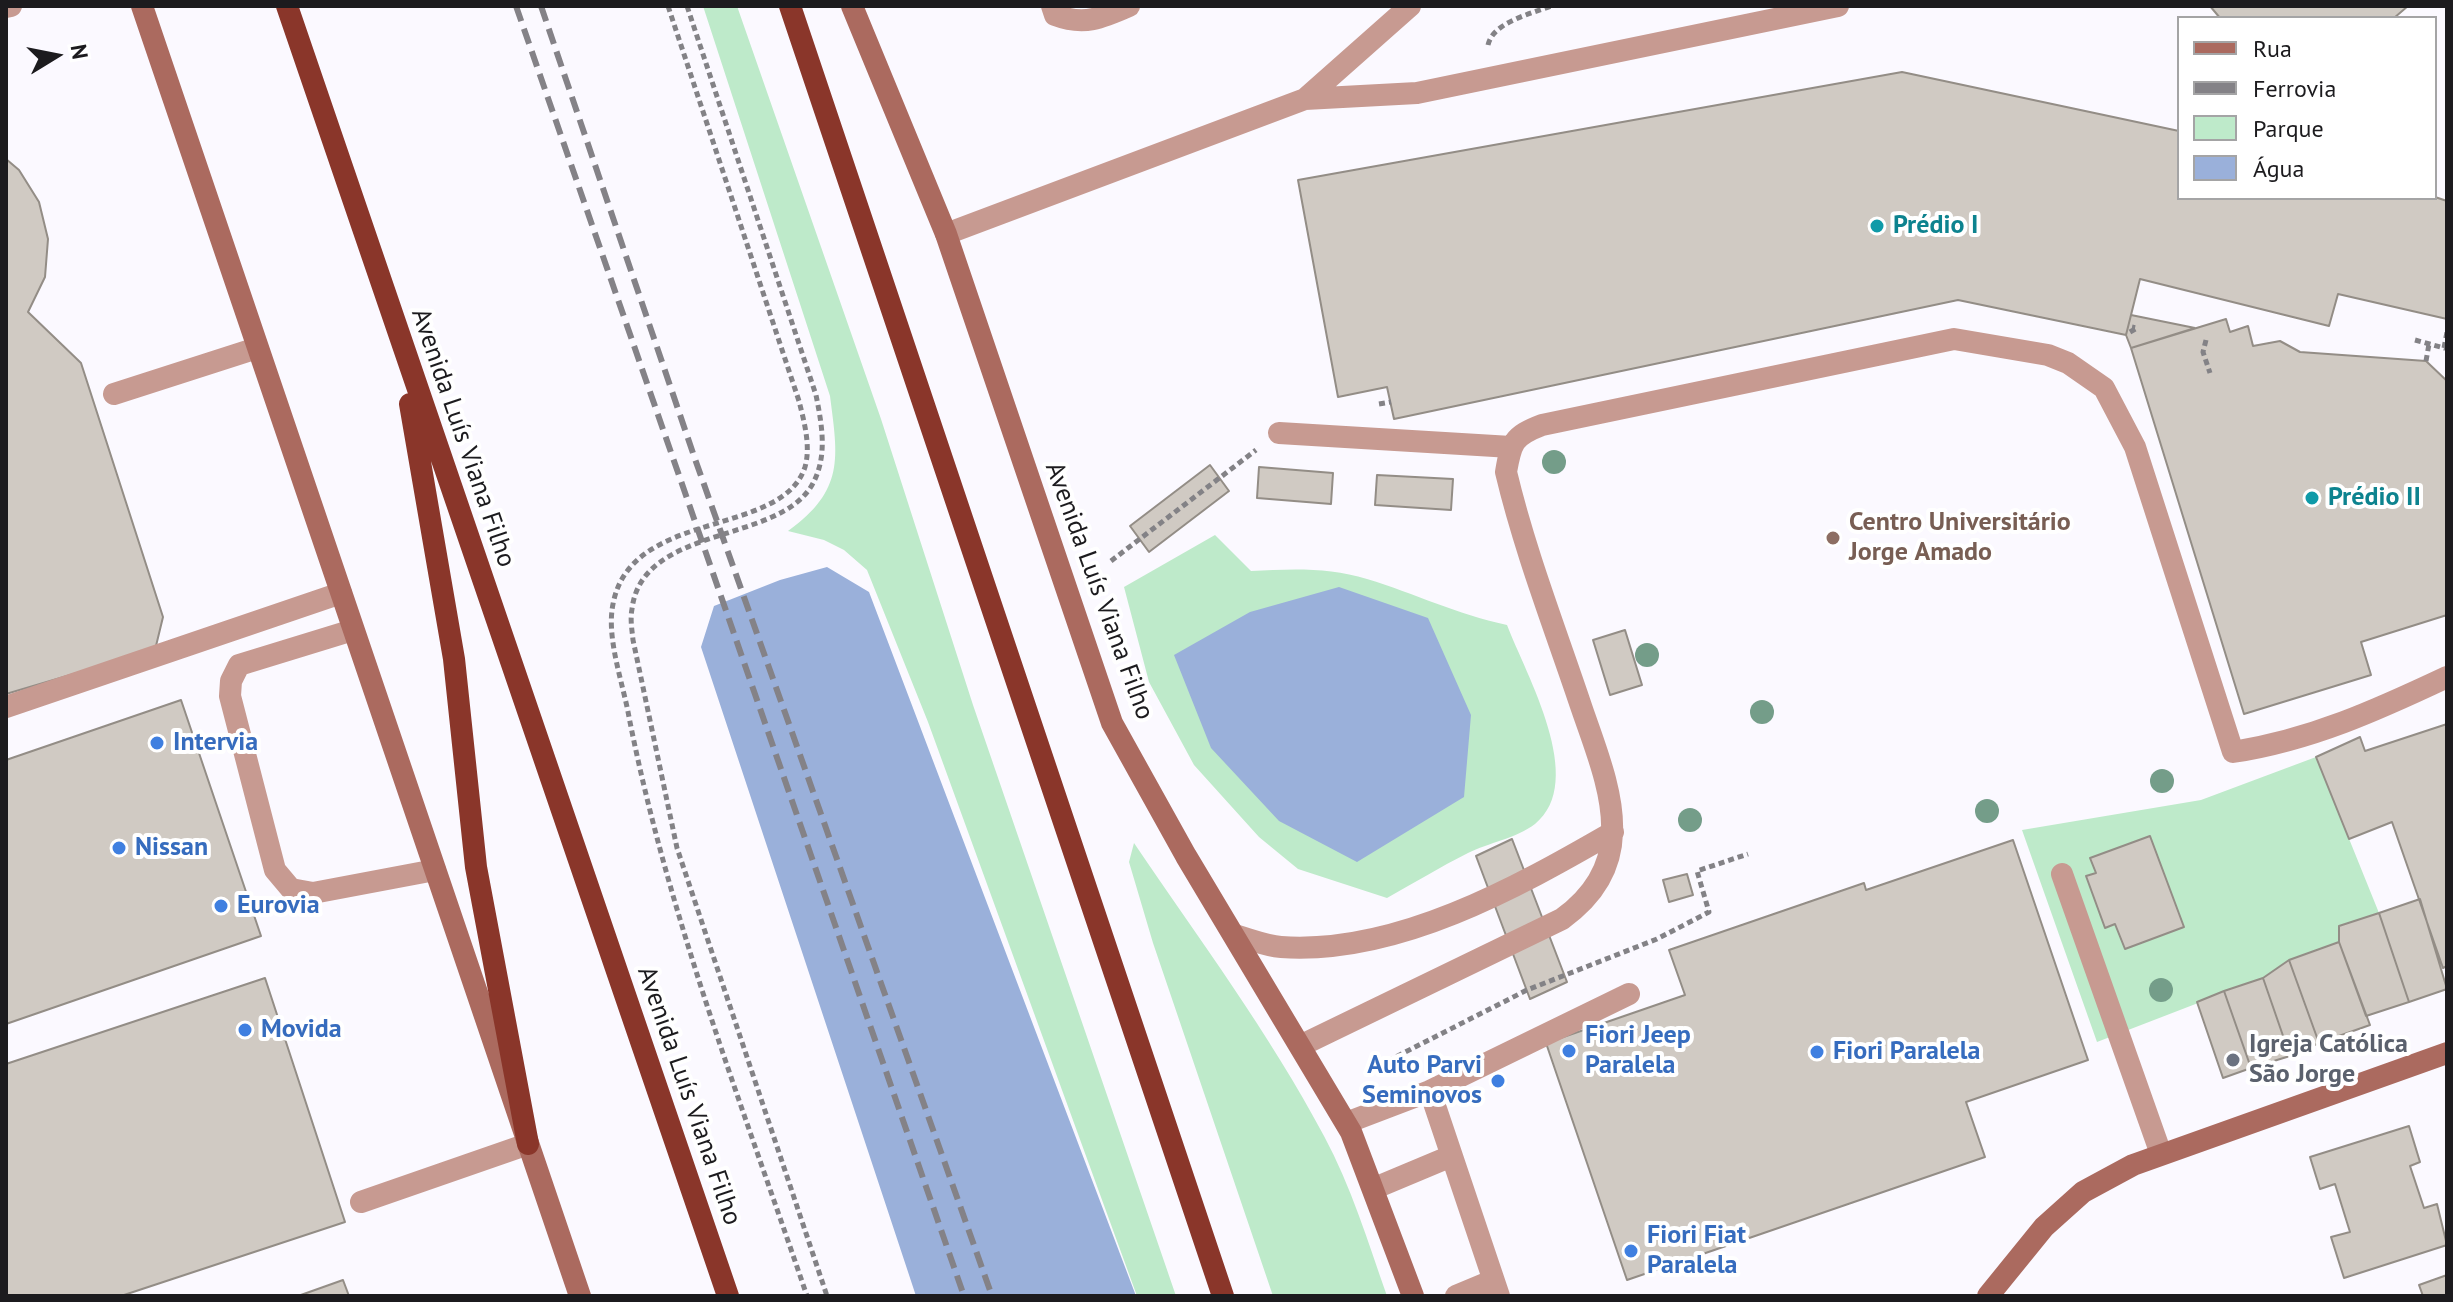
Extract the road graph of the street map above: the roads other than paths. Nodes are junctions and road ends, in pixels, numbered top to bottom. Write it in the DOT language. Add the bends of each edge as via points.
graph roads {
  1 [pos="142,6"];
  2 [pos="287,6"];
  3 [pos="790,6"];
  4 [pos="852,6"];
  5 [pos="1052,6"];
  6 [pos="1129,6"];
  7 [pos="1410,6"];
  8 [pos="1838,6"];
  9 [pos="1305,99"];
  10 [pos="946,234"];
  11 [pos="399,336"];
  12 [pos="257,348"];
  13 [pos="114,394"];
  14 [pos="1279,433"];
  15 [pos="1511,447"];
  16 [pos="341,593"];
  17 [pos="353,630"];
  18 [pos="2447,677"];
  19 [pos="6,707"];
  20 [pos="1613,832"];
  21 [pos="435,870"];
  22 [pos="2062,874"];
  23 [pos="1234,935"];
  24 [pos="1629,994"];
  25 [pos="1302,1045"];
  26 [pos="2447,1053"];
  27 [pos="1430,1091"];
  28 [pos="1346,1123"];
  29 [pos="528,1144"];
  30 [pos="2161,1154"];
  31 [pos="1449,1157"];
  32 [pos="1375,1188"];
  33 [pos="361,1202"];
  34 [pos="1496,1289"];
  35 [pos="580,1296"];
  36 [pos="728,1296"];
  37 [pos="1223,1296"];
  38 [pos="1413,1296"];
  39 [pos="1456,1296"];
  40 [pos="1988,1296"];
  1 -- 12 [label="main road"];
  2 -- 11 [label="highway, Avenida Luís Viana Filho"];
  3 -- 37 [label="highway"];
  4 -- 10 [label="main road, Avenida Luís Viana Filho"];
  5 -- 6 [label="street" via="1055,15 1076,23"];
  7 -- 9 [label="street"];
  8 -- 9 [label="street" via="1417,93"];
  9 -- 10 [label="street"];
  10 -- 23 [label="main road, Avenida Luís Viana Filho" via="1112,723"];
  11 -- 29 [label="highway" via="454,659 476,867"];
  11 -- 36 [label="highway, Avenida Luís Viana Filho"];
  12 -- 13 [label="street"];
  12 -- 16 [label="main road"];
  14 -- 15 [label="street"];
  15 -- 18 [label="street" via="1521,433 1542,425 1941,342 1984,342 2048,355 2104,388 2135,447 2233,752 2281,745 2348,723"];
  15 -- 20 [label="street" via="1506,472 1512,498 1600,766"];
  16 -- 17 [label="main road"];
  16 -- 19 [label="street"];
  17 -- 21 [label="main road"];
  17 -- 21 [label="street" via="239,665 231,681 230,696 275,870 291,889 313,893"];
  20 -- 23 [label="street" via="1484,898 1367,943 1278,947"];
  20 -- 25 [label="street" via="1598,884 1562,919"];
  21 -- 29 [label="main road"];
  22 -- 30 [label="street"];
  23 -- 25 [label="main road, Avenida Luís Viana Filho"];
  24 -- 27 [label="street"];
  25 -- 28 [label="main road, Avenida Luís Viana Filho"];
  26 -- 30 [label="main road"];
  27 -- 28 [label="street"];
  27 -- 31 [label="street"];
  28 -- 32 [label="main road, Avenida Luís Viana Filho"];
  29 -- 33 [label="street"];
  29 -- 35 [label="main road"];
  30 -- 40 [label="main road" via="2083,1192 2044,1227"];
  31 -- 32 [label="street"];
  31 -- 34 [label="street"];
  32 -- 38 [label="main road, Avenida Luís Viana Filho"];
  34 -- 39 [label="street"];
}
